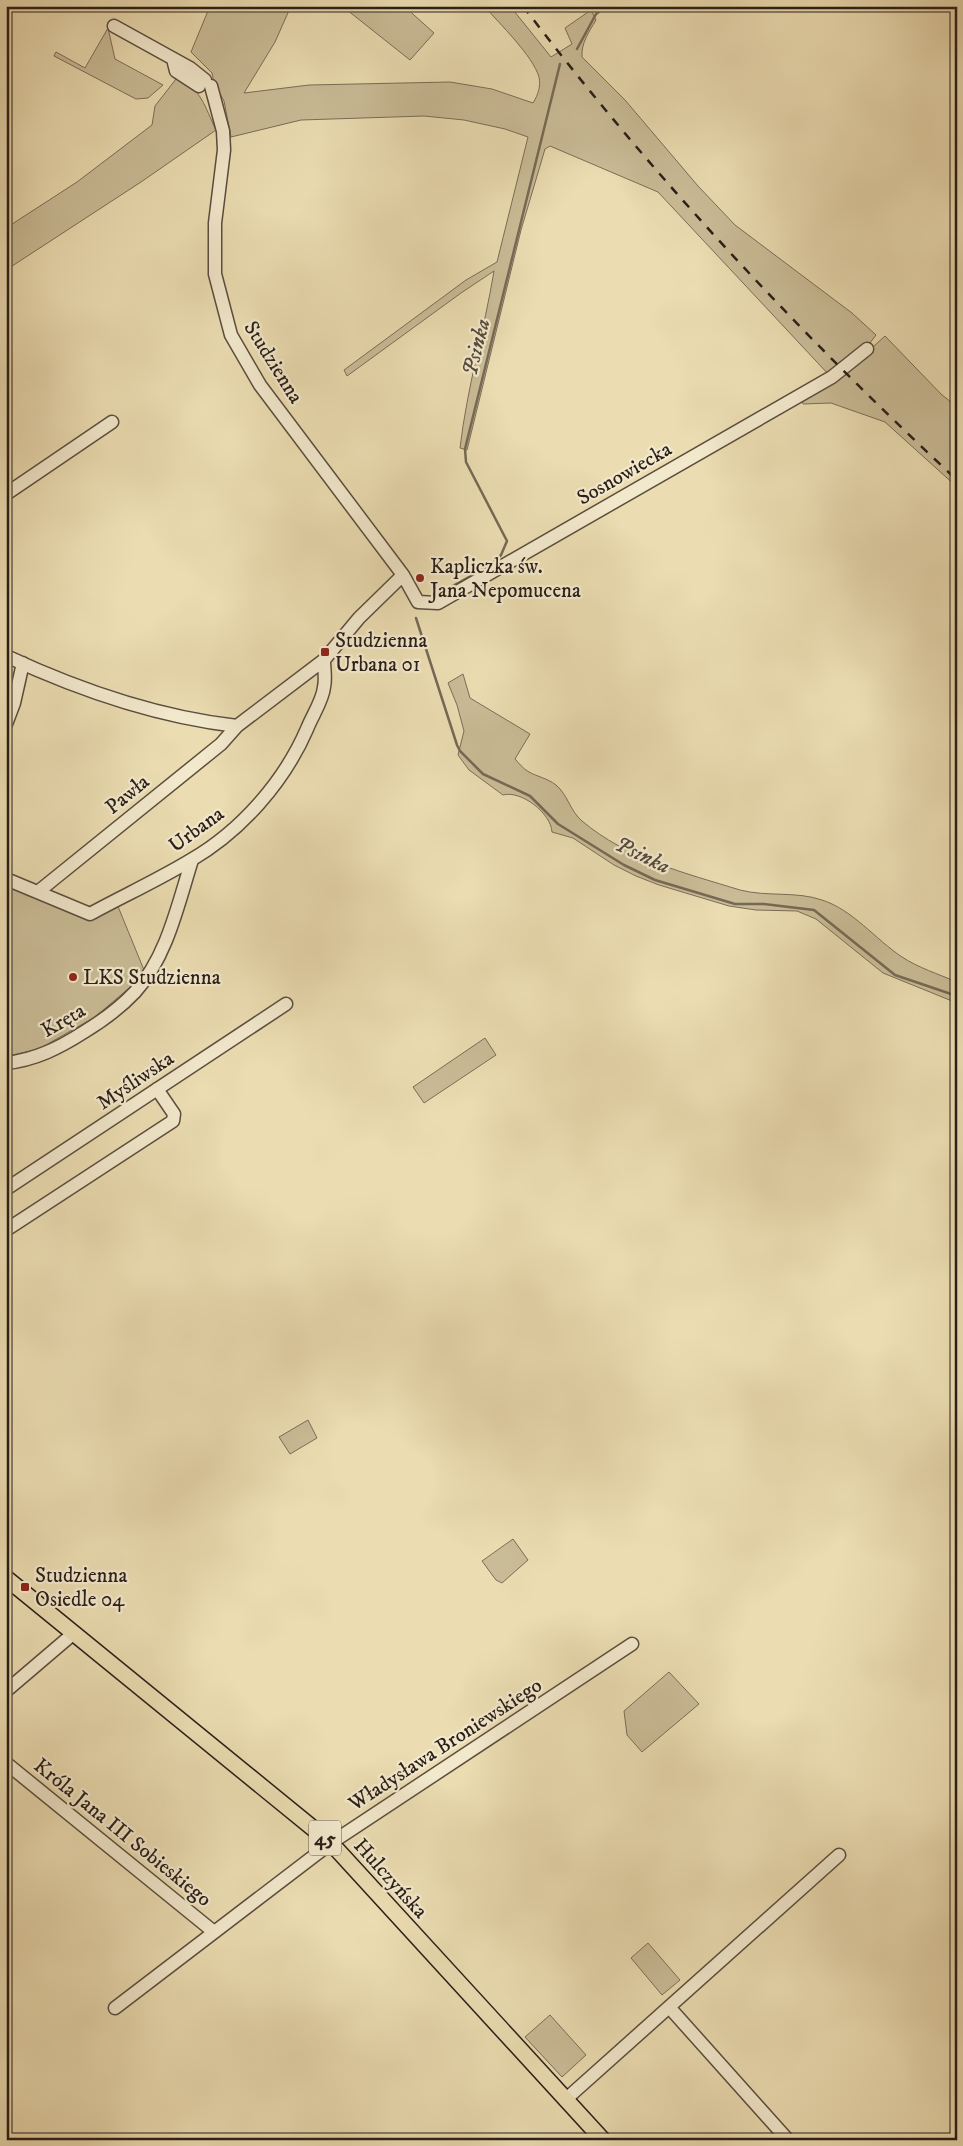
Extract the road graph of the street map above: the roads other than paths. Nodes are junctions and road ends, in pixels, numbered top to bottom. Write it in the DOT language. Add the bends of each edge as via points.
graph roads {
  1 [pos="114,26"];
  2 [pos="867,349"];
  3 [pos="112,422"];
  4 [pos="6,494"];
  5 [pos="403,574"];
  6 [pos="418,602"];
  7 [pos="6,656"];
  8 [pos="324,660"];
  9 [pos="23,664"];
  10 [pos="6,724"];
  11 [pos="238,726"];
  12 [pos="192,860"];
  13 [pos="6,879"];
  14 [pos="39,891"];
  15 [pos="286,1004"];
  16 [pos="6,1063"];
  17 [pos="157,1089"];
  18 [pos="6,1189"];
  19 [pos="6,1230"];
  20 [pos="6,1578"];
  21 [pos="74,1633"];
  22 [pos="632,1644"];
  23 [pos="6,1690"];
  24 [pos="6,1763"];
  25 [pos="331,1843"];
  26 [pos="839,1855"];
  27 [pos="214,1932"];
  28 [pos="669,2007"];
  29 [pos="115,2008"];
  30 [pos="565,2100"];
  31 [pos="603,2140"];
  32 [pos="788,2140"];
  1 -- 5 [label="street, Studzienna" via="173,59 176,71 205,86 215,104 223,131 224,150 215,222 215,274 230,335 260,385"];
  2 -- 6 [label="street, Sosnowiecka" via="832,377 438,603"];
  3 -- 4 [label="street"];
  5 -- 6 [label="street, Studzienna"];
  5 -- 8 [label="street, Pawła"];
  7 -- 9 [label="street"];
  8 -- 11 [label="street, Pawła"];
  8 -- 12 [label="street, Urbana" via="324,688 286,770 245,817"];
  9 -- 10 [label="street"];
  9 -- 11 [label="street" via="128,704 204,722"];
  11 -- 14 [label="street, Pawła"];
  12 -- 14 [label="street, Urbana" via="90,914"];
  12 -- 16 [label="street, Kręta" via="160,952 134,994 75,1038 31,1059"];
  13 -- 14 [label="street, Urbana"];
  15 -- 17 [label="street, Myśliwska"];
  17 -- 18 [label="street, Myśliwska"];
  17 -- 19 [label="street" via="174,1114 173,1120"];
  20 -- 21 [label="main road, Hulczyńska / 45"];
  21 -- 23 [label="street"];
  21 -- 25 [label="main road, Hulczyńska / 45"];
  22 -- 25 [label="street, Władysława Broniewskiego"];
  24 -- 27 [label="street, Króla Jana III Sobieskiego"];
  25 -- 27 [label="street, Władysława Broniewskiego"];
  25 -- 30 [label="main road, Hulczyńska / 45"];
  26 -- 28 [label="street"];
  27 -- 29 [label="street, Władysława Broniewskiego"];
  28 -- 30 [label="street"];
  28 -- 32 [label="street"];
  30 -- 31 [label="main road, Hulczyńska / 45"];
}
